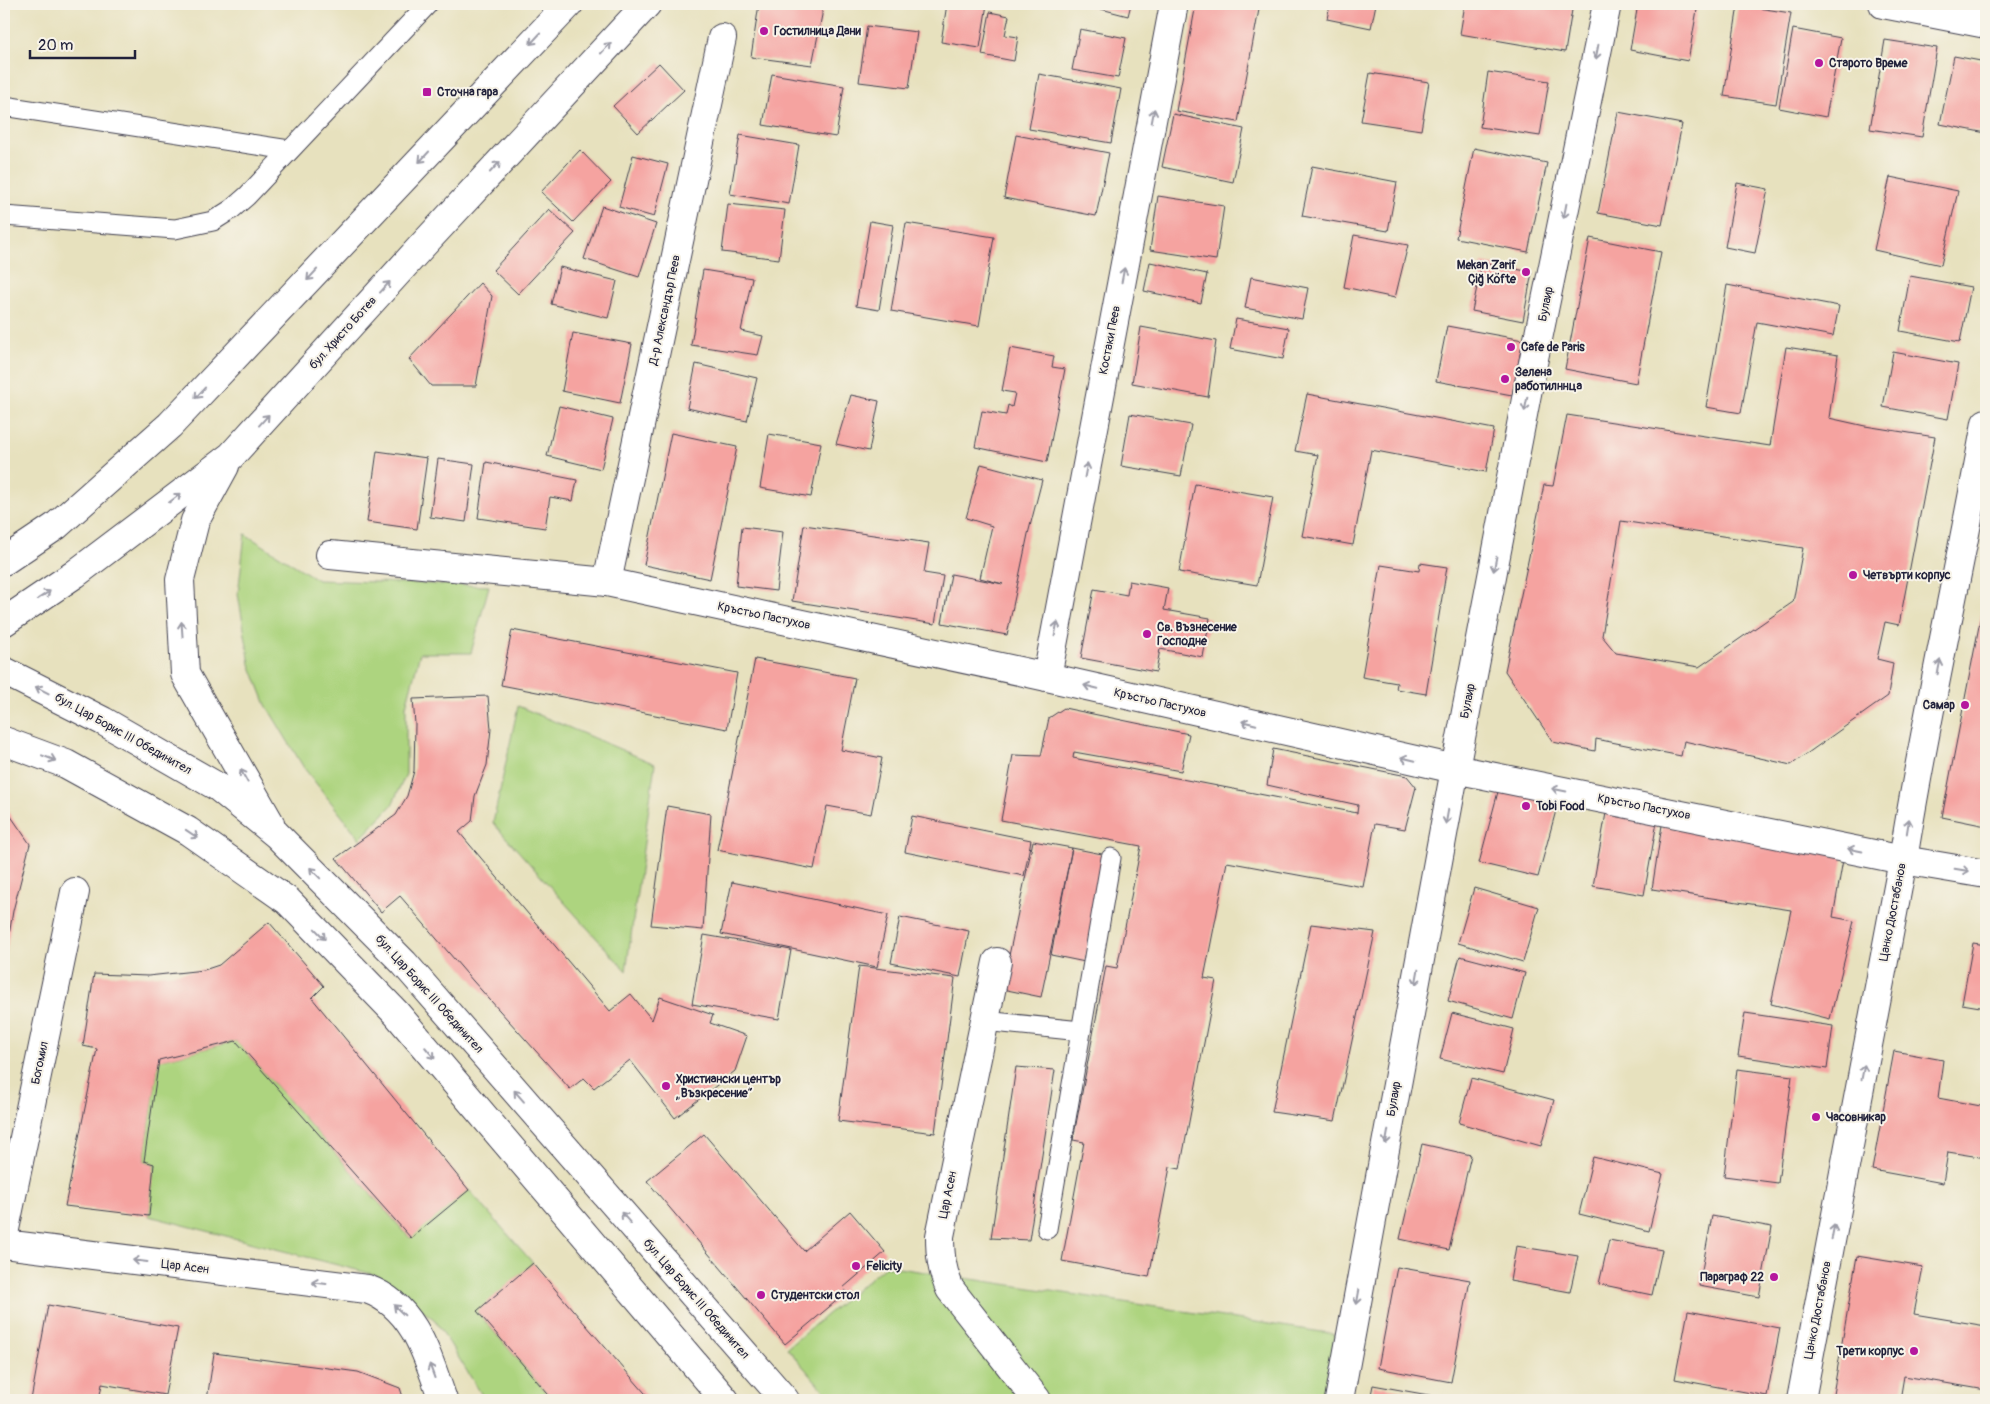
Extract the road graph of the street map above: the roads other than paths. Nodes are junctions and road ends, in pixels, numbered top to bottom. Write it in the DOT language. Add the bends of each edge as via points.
graph roads {
  1 [pos="428,4"];
  2 [pos="569,4"];
  3 [pos="647,4"];
  4 [pos="1174,4"];
  5 [pos="1607,4"];
  6 [pos="1883,4"];
  7 [pos="1986,24"];
  8 [pos="722,38"];
  9 [pos="4,106"];
  10 [pos="289,150"];
  11 [pos="4,216"];
  12 [pos="1986,424"];
  13 [pos="231,456"];
  14 [pos="1978,521"];
  15 [pos="330,555"];
  16 [pos="4,561"];
  17 [pos="607,582"];
  18 [pos="4,622"];
  19 [pos="4,671"];
  20 [pos="1047,677"];
  21 [pos="4,740"];
  22 [pos="1455,769"];
  23 [pos="276,834"];
  24 [pos="1111,858"];
  25 [pos="1903,860"];
  26 [pos="1986,874"];
  27 [pos="75,892"];
  28 [pos="997,962"];
  29 [pos="984,1021"];
  30 [pos="1081,1031"];
  31 [pos="1046,1229"];
  32 [pos="4,1234"];
  33 [pos="4,1244"];
  34 [pos="443,1400"];
  35 [pos="725,1400"];
  36 [pos="785,1400"];
  37 [pos="1037,1400"];
  38 [pos="1339,1400"];
  39 [pos="1801,1400"];
  1 -- 10 [label="lane"];
  2 -- 16 [label="street, one-way" via="170,425 56,526"];
  13 -- 3 [label="street, бул. Христо Ботев, one-way"];
  20 -- 4 [label="street, Костаки Пеев, one-way"];
  5 -- 22 [label="street, Булаир, one-way"];
  6 -- 7 [label="street"];
  8 -- 17 [label="street, Д-р Александър Пеев"];
  9 -- 10 [label="lane"];
  10 -- 11 [label="lane" via="232,209 213,221 175,229"];
  12 -- 14 [label="street, Цанко Дюстабанов"];
  18 -- 13 [label="street, бул. Христо Ботев, one-way" via="76,574"];
  23 -- 13 [label="street, one-way" via="185,674 180,580 194,521"];
  25 -- 14 [label="street, Цанко Дюстабанов, one-way" via="1912,800"];
  15 -- 17 [label="street, Кръстьо Пастухов"];
  17 -- 20 [label="street, Кръстьо Пастухов"];
  23 -- 19 [label="street, бул. Цар Борис III Обединител, one-way" via="218,787 103,721"];
  22 -- 20 [label="street, Кръстьо Пастухов, one-way"];
  21 -- 35 [label="street, one-way" via="66,764 188,831 288,901 396,1013"];
  25 -- 22 [label="street, Кръстьо Пастухов, one-way"];
  22 -- 38 [label="street, Булаир, one-way"];
  36 -- 23 [label="street, бул. Цар Борис III Обединител, one-way" via="410,971"];
  24 -- 30 [label="lane"];
  25 -- 26 [label="street, Кръстьо Пастухов, one-way"];
  39 -- 25 [label="street, Цанко Дюстабанов, one-way"];
  27 -- 32 [label="street, Богомил"];
  28 -- 29 [label="street, Цар Асен"];
  29 -- 30 [label="lane"];
  29 -- 37 [label="street, Цар Асен" via="940,1236 940,1256 950,1290"];
  30 -- 31 [label="lane"];
  34 -- 33 [label="street, Цар Асен, one-way" via="422,1342 406,1316 379,1293"];
}
